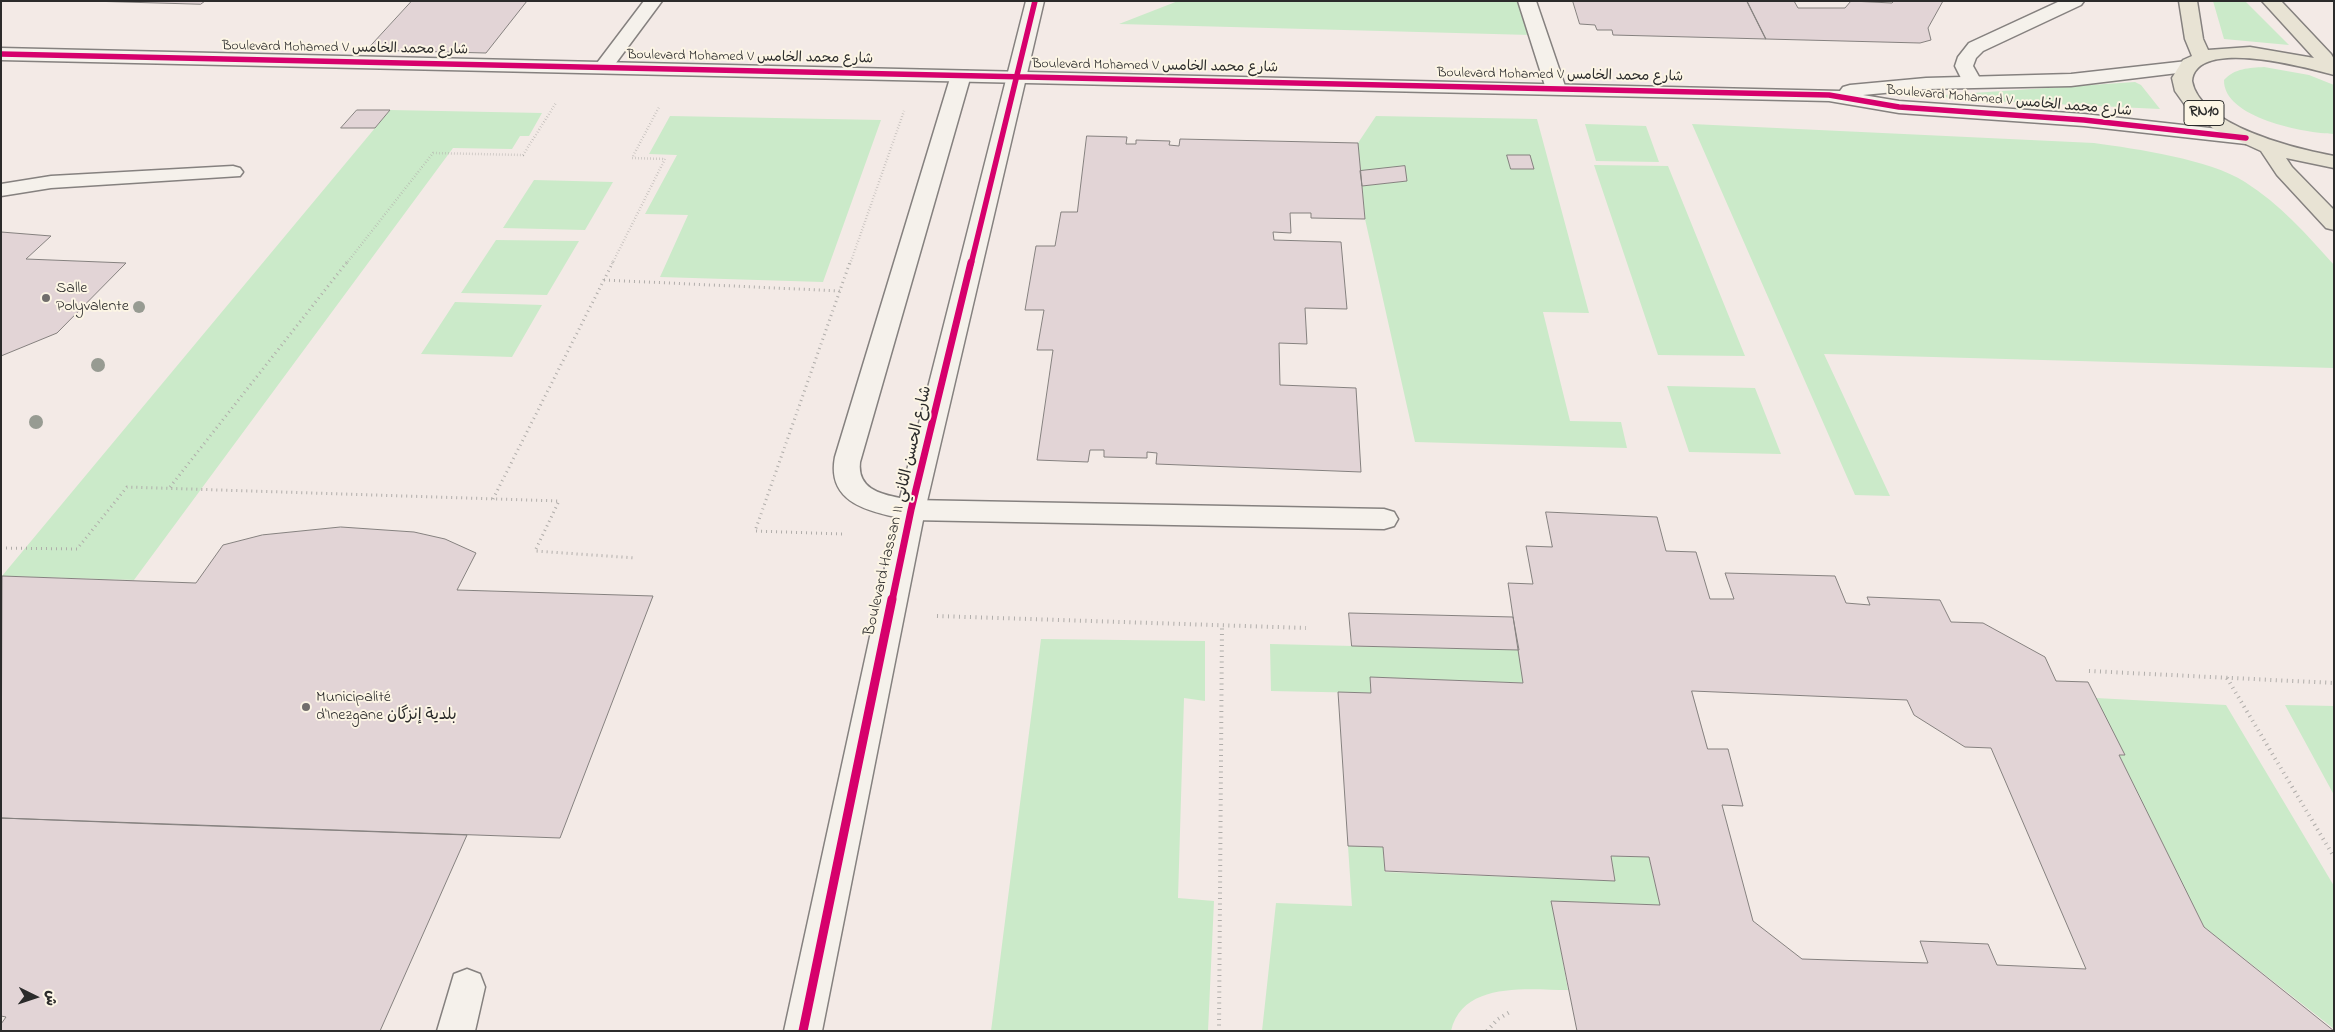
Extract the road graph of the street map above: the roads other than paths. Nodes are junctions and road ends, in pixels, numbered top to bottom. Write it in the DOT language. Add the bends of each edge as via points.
graph roads {
  1 [pos="653,1"];
  2 [pos="1035,1"];
  3 [pos="1527,1"];
  4 [pos="2075,1"];
  5 [pos="2188,1"];
  6 [pos="2271,1"];
  7 [pos="1,54"];
  8 [pos="2194,62"];
  9 [pos="603,67"];
  10 [pos="2331,68"];
  11 [pos="961,75"];
  12 [pos="1015,76"];
  13 [pos="1972,82"];
  14 [pos="1556,89"];
  15 [pos="1829,95"];
  16 [pos="2246,138"];
  17 [pos="2269,147"];
  18 [pos="2334,162"];
  19 [pos="233,172"];
  20 [pos="1,190"];
  21 [pos="2334,224"];
  22 [pos="911,510"];
  23 [pos="1384,519"];
  24 [pos="467,988"];
  25 [pos="456,1031"];
  26 [pos="803,1031"];
  1 -- 9 [label="street"];
  2 -- 12 [label="street, Boulevard Hassan II شارع الحسن الثاني"];
  3 -- 14 [label="street"];
  4 -- 13 [label="street" via="1976,47 1964,66"];
  5 -- 8 [label="main road, RN10"];
  6 -- 10 [label="main road" via="2322,54"];
  7 -- 9 [label="street, Boulevard Mohamed V شارع محمد الخامس"];
  8 -- 10 [label="main road" via="2226,53 2257,53 2292,57"];
  8 -- 13 [label="street, Boulevard Mohamed V شارع محمد الخامس" via="2057,80"];
  8 -- 16 [label="main road, RN10" via="2182,79 2186,94 2202,111"];
  9 -- 11 [label="street, Boulevard Mohamed V شارع محمد الخامس"];
  11 -- 12 [label="street, Boulevard Mohamed V شارع محمد الخامس"];
  11 -- 22 [label="street, Boulevard Hassan II شارع الحسن الثاني" via="848,457 846,476 855,493 877,503"];
  12 -- 14 [label="street, Boulevard Mohamed V شارع محمد الخامس"];
  12 -- 22 [label="street, Boulevard Hassan II شارع الحسن الثاني"];
  13 -- 15 [label="street, Boulevard Mohamed V شارع محمد الخامس" via="1887,85"];
  14 -- 15 [label="street, Boulevard Mohamed V شارع محمد الخامس"];
  15 -- 16 [label="street, Boulevard Mohamed V شارع محمد الخامس" via="1899,107 2084,120"];
  16 -- 17 [label="main road, RN10"];
  17 -- 18 [label="main road, RN10"];
  17 -- 21 [label="main road" via="2284,171"];
  19 -- 20 [label="street" via="51,182"];
  22 -- 23 [label="street"];
  22 -- 26 [label="street, Boulevard Hassan II شارع الحسن الثاني"];
  24 -- 25 [label="street"];
}
